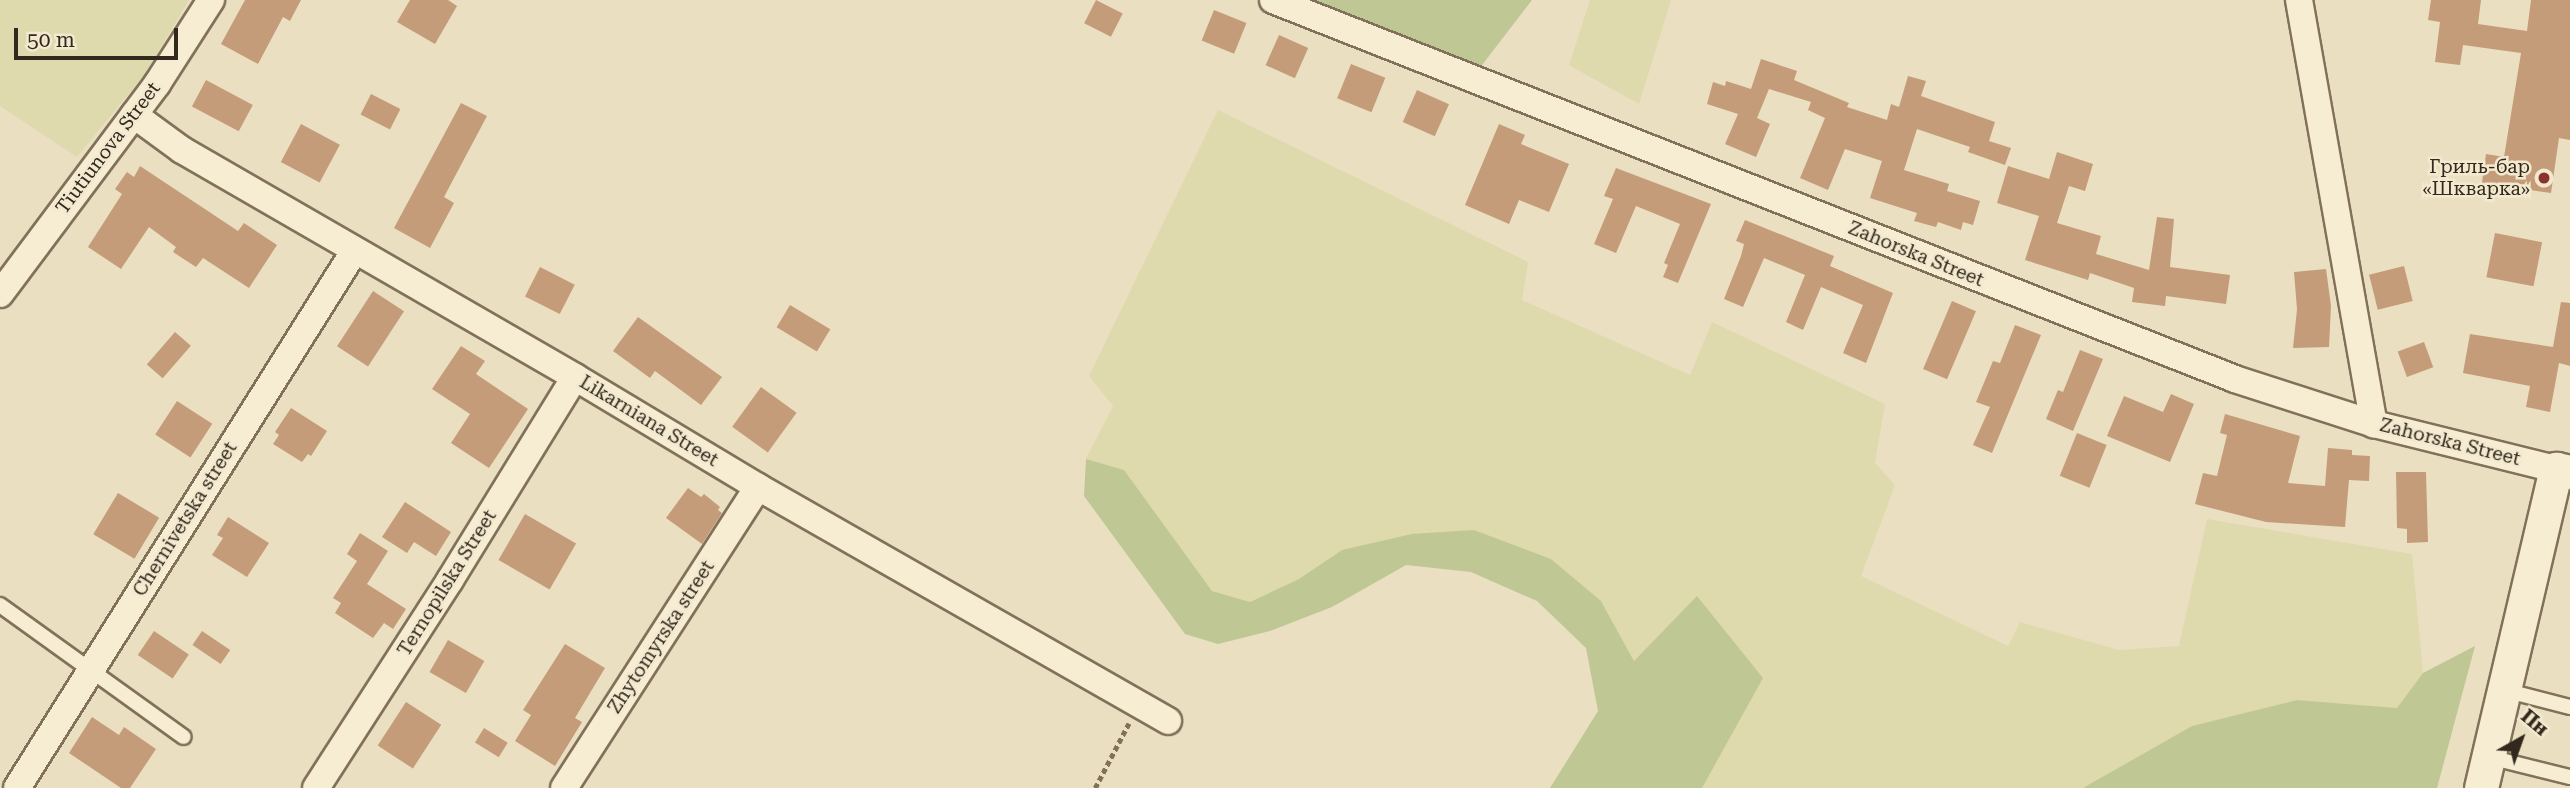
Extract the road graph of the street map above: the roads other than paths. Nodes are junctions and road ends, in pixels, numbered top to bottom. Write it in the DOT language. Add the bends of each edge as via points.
graph roads {
  1 [pos="211,0"];
  2 [pos="1273,0"];
  3 [pos="2299,0"];
  4 [pos="134,115"];
  5 [pos="355,250"];
  6 [pos="2,285"];
  7 [pos="575,377"];
  8 [pos="2374,424"];
  9 [pos="2563,470"];
  10 [pos="758,487"];
  11 [pos="0,605"];
  12 [pos="90,671"];
  13 [pos="2504,690"];
  14 [pos="2570,707"];
  15 [pos="1167,721"];
  16 [pos="184,737"];
  17 [pos="2485,772"];
  18 [pos="2570,777"];
  19 [pos="17,788"];
  20 [pos="316,788"];
  21 [pos="564,788"];
  1 -- 4 [label="street, Tiutiunova Street"];
  2 -- 8 [label="street, Zahorska Street" via="2223,374"];
  3 -- 8 [label="street"];
  4 -- 5 [label="street, Likarniana Street" via="182,150"];
  4 -- 6 [label="street, Tiutiunova Street"];
  5 -- 7 [label="street, Likarniana Street"];
  5 -- 12 [label="street, Chernivetska street"];
  7 -- 10 [label="street, Likarniana Street"];
  7 -- 20 [label="street, Ternopilska Street"];
  8 -- 9 [label="street, Zahorska Street"];
  9 -- 13 [label="street"];
  10 -- 15 [label="street, Likarniana Street"];
  10 -- 21 [label="street, Zhytomyrska street"];
  11 -- 12 [label="lane"];
  12 -- 16 [label="lane"];
  12 -- 19 [label="street, Chernivetska street"];
  13 -- 14 [label="lane"];
  13 -- 17 [label="street"];
  17 -- 18 [label="lane"];
}
